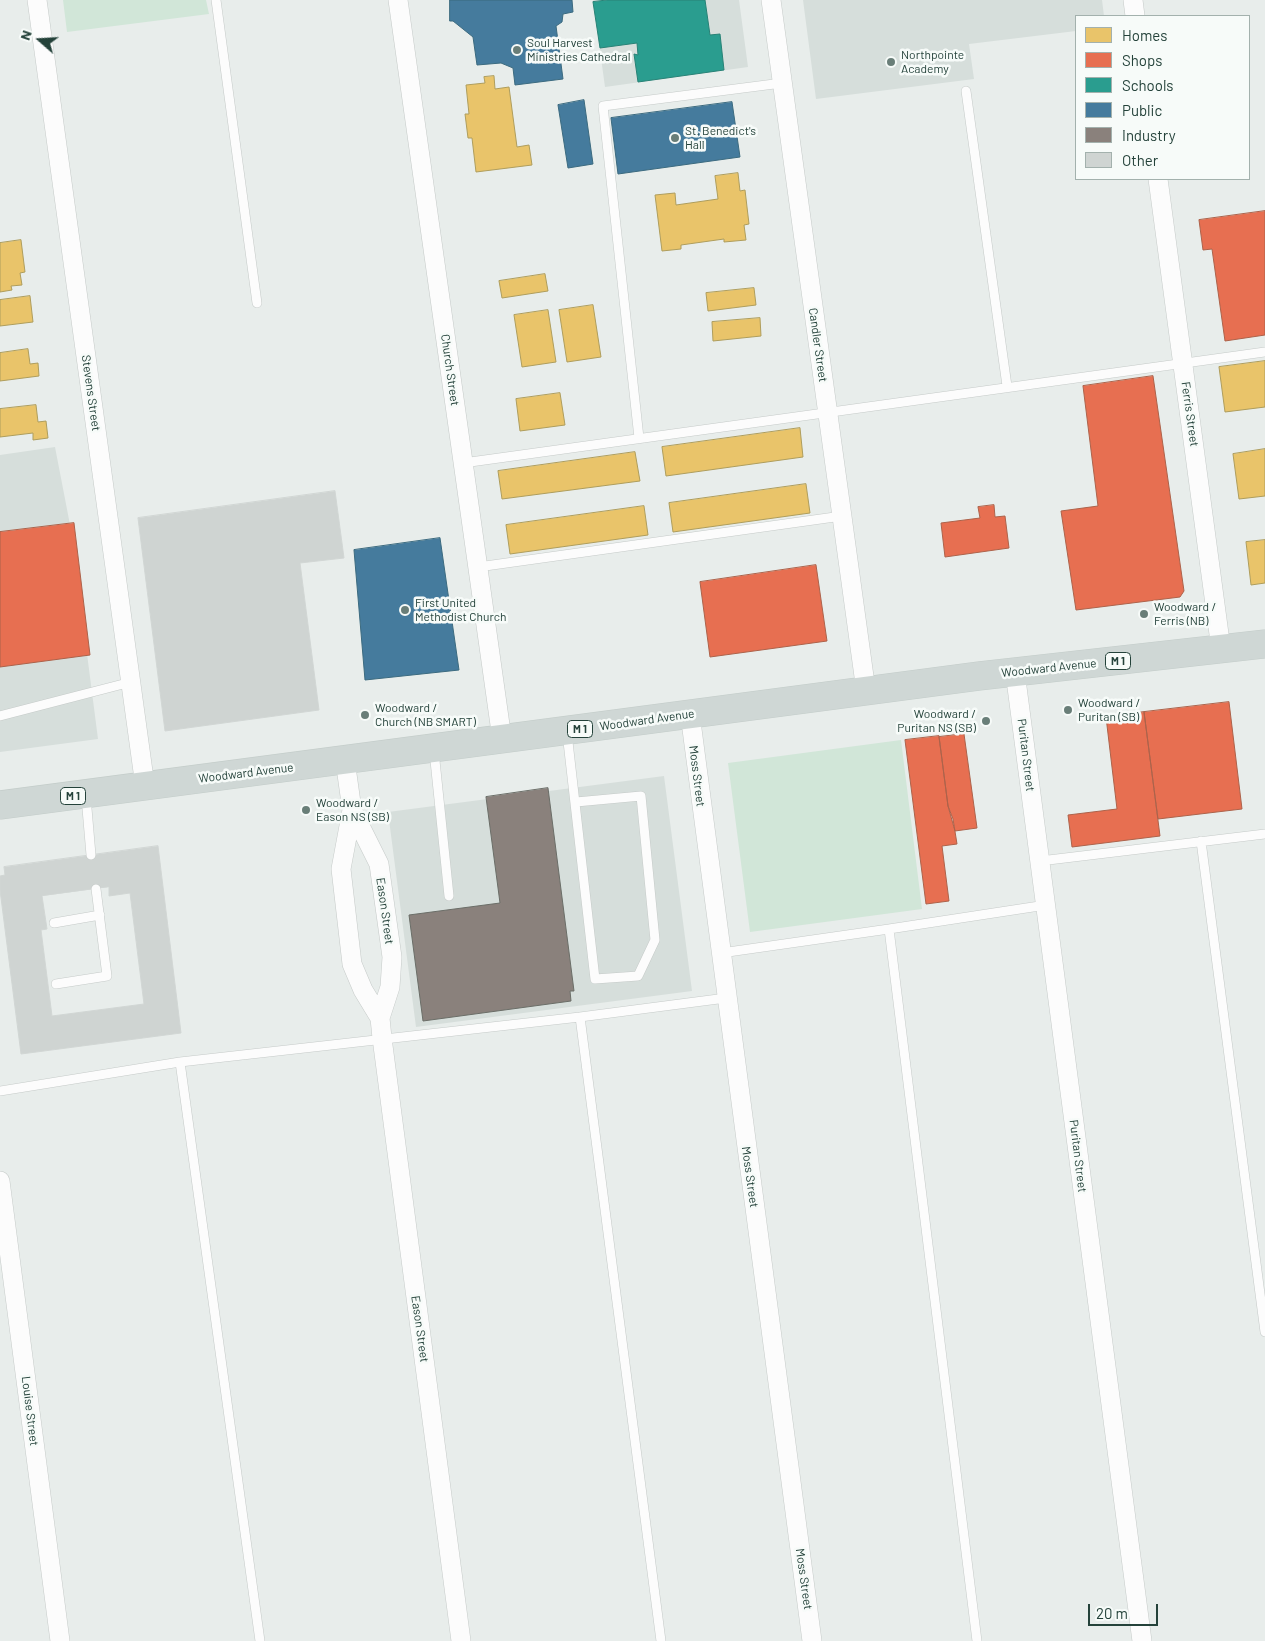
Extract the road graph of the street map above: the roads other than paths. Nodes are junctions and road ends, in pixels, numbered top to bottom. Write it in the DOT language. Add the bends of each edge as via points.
graph roads {
  1 [pos="37,0"];
  2 [pos="216,0"];
  3 [pos="398,0"];
  4 [pos="771,0"];
  5 [pos="1133,0"];
  6 [pos="1136,15"];
  7 [pos="782,83"];
  8 [pos="966,91"];
  9 [pos="1158,180"];
  10 [pos="257,303"];
  11 [pos="1265,352"];
  12 [pos="1183,362"];
  13 [pos="1007,386"];
  14 [pos="827,411"];
  15 [pos="639,438"];
  16 [pos="463,463"];
  17 [pos="842,516"];
  18 [pos="478,567"];
  19 [pos="1265,644"];
  20 [pos="1221,649"];
  21 [pos="1015,672"];
  22 [pos="131,682"];
  23 [pos="866,691"];
  24 [pos="690,714"];
  25 [pos="0,716"];
  26 [pos="567,730"];
  27 [pos="502,739"];
  28 [pos="434,748"];
  29 [pos="345,760"];
  30 [pos="145,786"];
  31 [pos="86,794"];
  32 [pos="576,802"];
  33 [pos="0,805"];
  34 [pos="352,810"];
  35 [pos="1265,834"];
  36 [pos="1201,841"];
  37 [pos="91,855"];
  38 [pos="1040,861"];
  39 [pos="96,889"];
  40 [pos="449,896"];
  41 [pos="1046,905"];
  42 [pos="100,915"];
  43 [pos="54,923"];
  44 [pos="888,929"];
  45 [pos="721,953"];
  46 [pos="56,984"];
  47 [pos="726,998"];
  48 [pos="580,1017"];
  49 [pos="380,1018"];
  50 [pos="382,1038"];
  51 [pos="180,1062"];
  52 [pos="0,1090"];
  53 [pos="0,1181"];
  54 [pos="1265,1332"];
  55 [pos="60,1641"];
  56 [pos="260,1641"];
  57 [pos="461,1641"];
  58 [pos="662,1641"];
  59 [pos="812,1641"];
  60 [pos="977,1641"];
  61 [pos="1142,1641"];
  1 -- 22 [label="street, Stevens Street"];
  2 -- 10 [label="lane"];
  3 -- 16 [label="street, Church Street"];
  4 -- 7 [label="street, Candler Street"];
  5 -- 6 [label="street"];
  7 -- 14 [label="street, Candler Street"];
  7 -- 15 [label="lane" via="603,106"];
  8 -- 13 [label="lane"];
  9 -- 12 [label="street, Ferris Street"];
  11 -- 12 [label="lane"];
  12 -- 13 [label="lane"];
  12 -- 20 [label="street, Ferris Street"];
  13 -- 14 [label="lane"];
  14 -- 15 [label="lane"];
  14 -- 17 [label="street, Candler Street"];
  15 -- 16 [label="lane"];
  16 -- 18 [label="street, Church Street"];
  17 -- 18 [label="lane"];
  17 -- 23 [label="street, Candler Street"];
  18 -- 27 [label="street, Church Street"];
  19 -- 20 [label="main road, Woodward Avenue / M 1"];
  20 -- 21 [label="main road, Woodward Avenue / M 1"];
  21 -- 23 [label="main road, Woodward Avenue / M 1"];
  21 -- 38 [label="street, Puritan Street"];
  22 -- 25 [label="lane"];
  22 -- 30 [label="street, Stevens Street"];
  23 -- 24 [label="main road, Woodward Avenue / M 1"];
  24 -- 26 [label="main road, Woodward Avenue / M 1"];
  24 -- 45 [label="street, Moss Street"];
  26 -- 27 [label="main road, Woodward Avenue / M 1"];
  26 -- 32 [label="lane"];
  27 -- 28 [label="main road, Woodward Avenue / M 1"];
  28 -- 29 [label="main road, Woodward Avenue / M 1"];
  28 -- 40 [label="lane"];
  29 -- 30 [label="main road, Woodward Avenue / M 1"];
  29 -- 34 [label="street, Eason Street"];
  30 -- 31 [label="main road, Woodward Avenue / M 1"];
  31 -- 33 [label="main road, Woodward Avenue / M 1"];
  31 -- 37 [label="lane"];
  32 -- 32 [label="lane" via="595,979 638,976 654,940 641,796"];
  34 -- 49 [label="street, Eason Street" via="379,864 392,957 390,987"];
  34 -- 49 [label="street, Eason Street" via="340,869 352,964"];
  35 -- 36 [label="lane"];
  36 -- 38 [label="lane"];
  36 -- 54 [label="lane"];
  38 -- 41 [label="street, Puritan Street"];
  39 -- 42 [label="lane"];
  41 -- 44 [label="lane"];
  41 -- 61 [label="street, Puritan Street"];
  42 -- 43 [label="lane"];
  42 -- 46 [label="lane" via="108,976"];
  44 -- 45 [label="lane"];
  44 -- 60 [label="lane"];
  45 -- 47 [label="street, Moss Street"];
  47 -- 48 [label="lane"];
  47 -- 59 [label="street, Moss Street"];
  48 -- 50 [label="lane"];
  48 -- 58 [label="lane"];
  49 -- 50 [label="street, Eason Street"];
  50 -- 51 [label="lane"];
  50 -- 57 [label="street, Eason Street"];
  51 -- 52 [label="lane"];
  51 -- 56 [label="lane"];
  53 -- 55 [label="street, Louise Street"];
}
